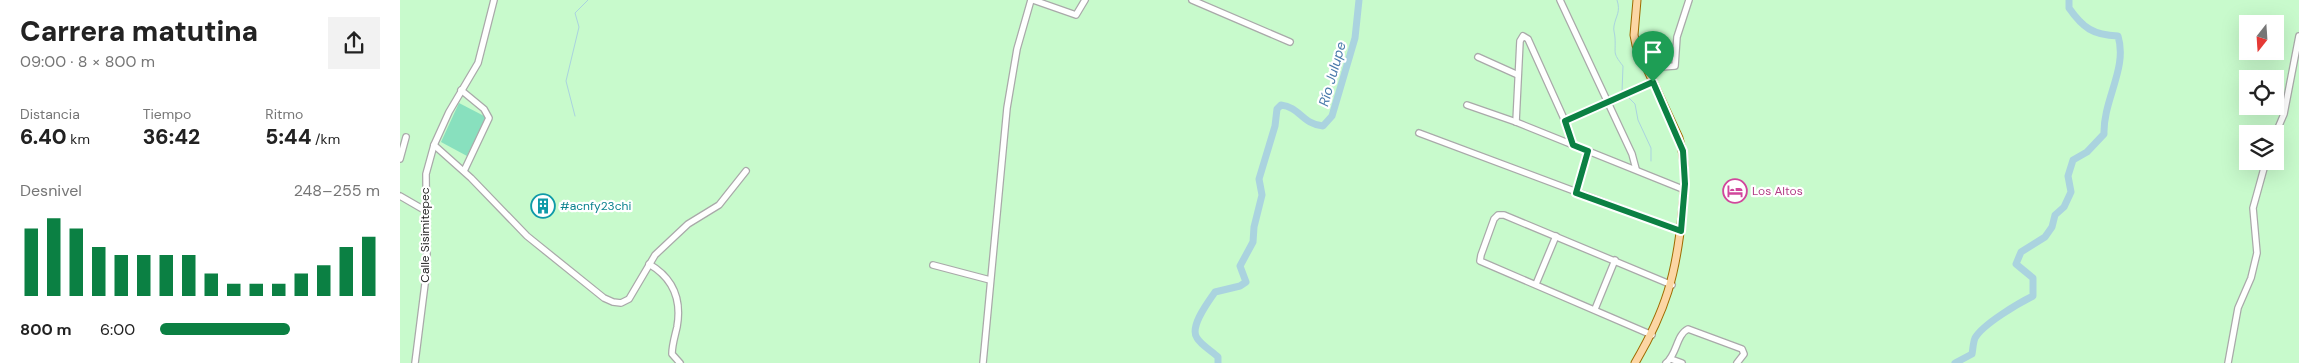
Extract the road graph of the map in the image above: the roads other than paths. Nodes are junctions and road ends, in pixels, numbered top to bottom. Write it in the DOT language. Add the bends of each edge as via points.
graph roads {
  1 [pos="494,0"];
  2 [pos="1032,0"];
  3 [pos="1085,0"];
  4 [pos="1192,0"];
  5 [pos="1560,0"];
  6 [pos="1637,0"];
  7 [pos="1689,0"];
  8 [pos="2299,36"];
  9 [pos="1290,42"];
  10 [pos="1478,57"];
  11 [pos="1647,68"];
  12 [pos="1518,75"];
  13 [pos="1653,82"];
  14 [pos="461,90"];
  15 [pos="1606,102"];
  16 [pos="1466,105"];
  17 [pos="1565,121"];
  18 [pos="1516,122"];
  19 [pos="2279,125"];
  20 [pos="1419,133"];
  21 [pos="406,137"];
  22 [pos="1573,145"];
  23 [pos="434,146"];
  24 [pos="1588,151"];
  25 [pos="400,159"];
  26 [pos="1636,169"];
  27 [pos="2264,170"];
  28 [pos="464,171"];
  29 [pos="746,171"];
  30 [pos="1684,190"];
  31 [pos="1576,193"];
  32 [pos="400,196"];
  33 [pos="426,211"];
  34 [pos="1681,231"];
  35 [pos="1556,236"];
  36 [pos="1615,260"];
  37 [pos="649,264"];
  38 [pos="933,266"];
  39 [pos="990,280"];
  40 [pos="1536,284"];
  41 [pos="1672,286"];
  42 [pos="1595,309"];
  43 [pos="1652,335"];
  44 [pos="1668,361"];
  45 [pos="415,363"];
  46 [pos="680,363"];
  47 [pos="983,363"];
  48 [pos="1635,363"];
  49 [pos="1682,363"];
  50 [pos="1737,363"];
  51 [pos="2228,363"];
  1 -- 14 [label="street, Calle Sisimitepec" via="478,63"];
  2 -- 3 [label="street" via="1076,15"];
  2 -- 39 [label="street" via="1019,38 1007,108"];
  4 -- 9 [label="street"];
  5 -- 15 [label="street"];
  6 -- 11 [label="main road" via="1635,40"];
  7 -- 11 [label="street" via="1677,37 1676,66"];
  8 -- 19 [label="street"];
  10 -- 12 [label="street"];
  11 -- 13 [label="main road"];
  12 -- 17 [label="street" via="1523,36 1528,39"];
  12 -- 18 [label="street"];
  13 -- 15 [label="street"];
  13 -- 30 [label="main road" via="1683,151"];
  14 -- 23 [label="street, Calle Sisimitepec"];
  14 -- 28 [label="street" via="484,109 489,118"];
  15 -- 17 [label="street"];
  15 -- 26 [label="street"];
  16 -- 18 [label="street"];
  17 -- 22 [label="street"];
  18 -- 22 [label="street"];
  20 -- 31 [label="street"];
  21 -- 25 [label="street"];
  22 -- 24 [label="street"];
  23 -- 28 [label="street"];
  23 -- 33 [label="street, Calle Sisimitepec" via="426,174"];
  24 -- 26 [label="street"];
  24 -- 31 [label="street"];
  26 -- 30 [label="street"];
  27 -- 51 [label="street" via="2253,208 2257,252 2251,278 2238,308"];
  28 -- 37 [label="street" via="527,236 604,298 621,303 629,299"];
  29 -- 37 [label="street" via="719,205 666,242"];
  30 -- 34 [label="main road"];
  31 -- 34 [label="street"];
  32 -- 33 [label="street"];
  33 -- 45 [label="street, Calle Sisimitepec" via="427,268"];
  34 -- 41 [label="main road"];
  35 -- 36 [label="street"];
  35 -- 40 [label="street"];
  35 -- 40 [label="street" via="1504,215 1494,219 1480,261"];
  36 -- 41 [label="street"];
  36 -- 42 [label="street"];
  37 -- 46 [label="street" via="670,281 676,296 678,325 672,354"];
  38 -- 39 [label="street"];
  39 -- 47 [label="street"];
  40 -- 42 [label="street"];
  41 -- 43 [label="main road"];
  42 -- 43 [label="street"];
  43 -- 48 [label="main road"];
  44 -- 49 [label="street"];
  44 -- 50 [label="street" via="1688,328 1742,348 1744,354"];
}
